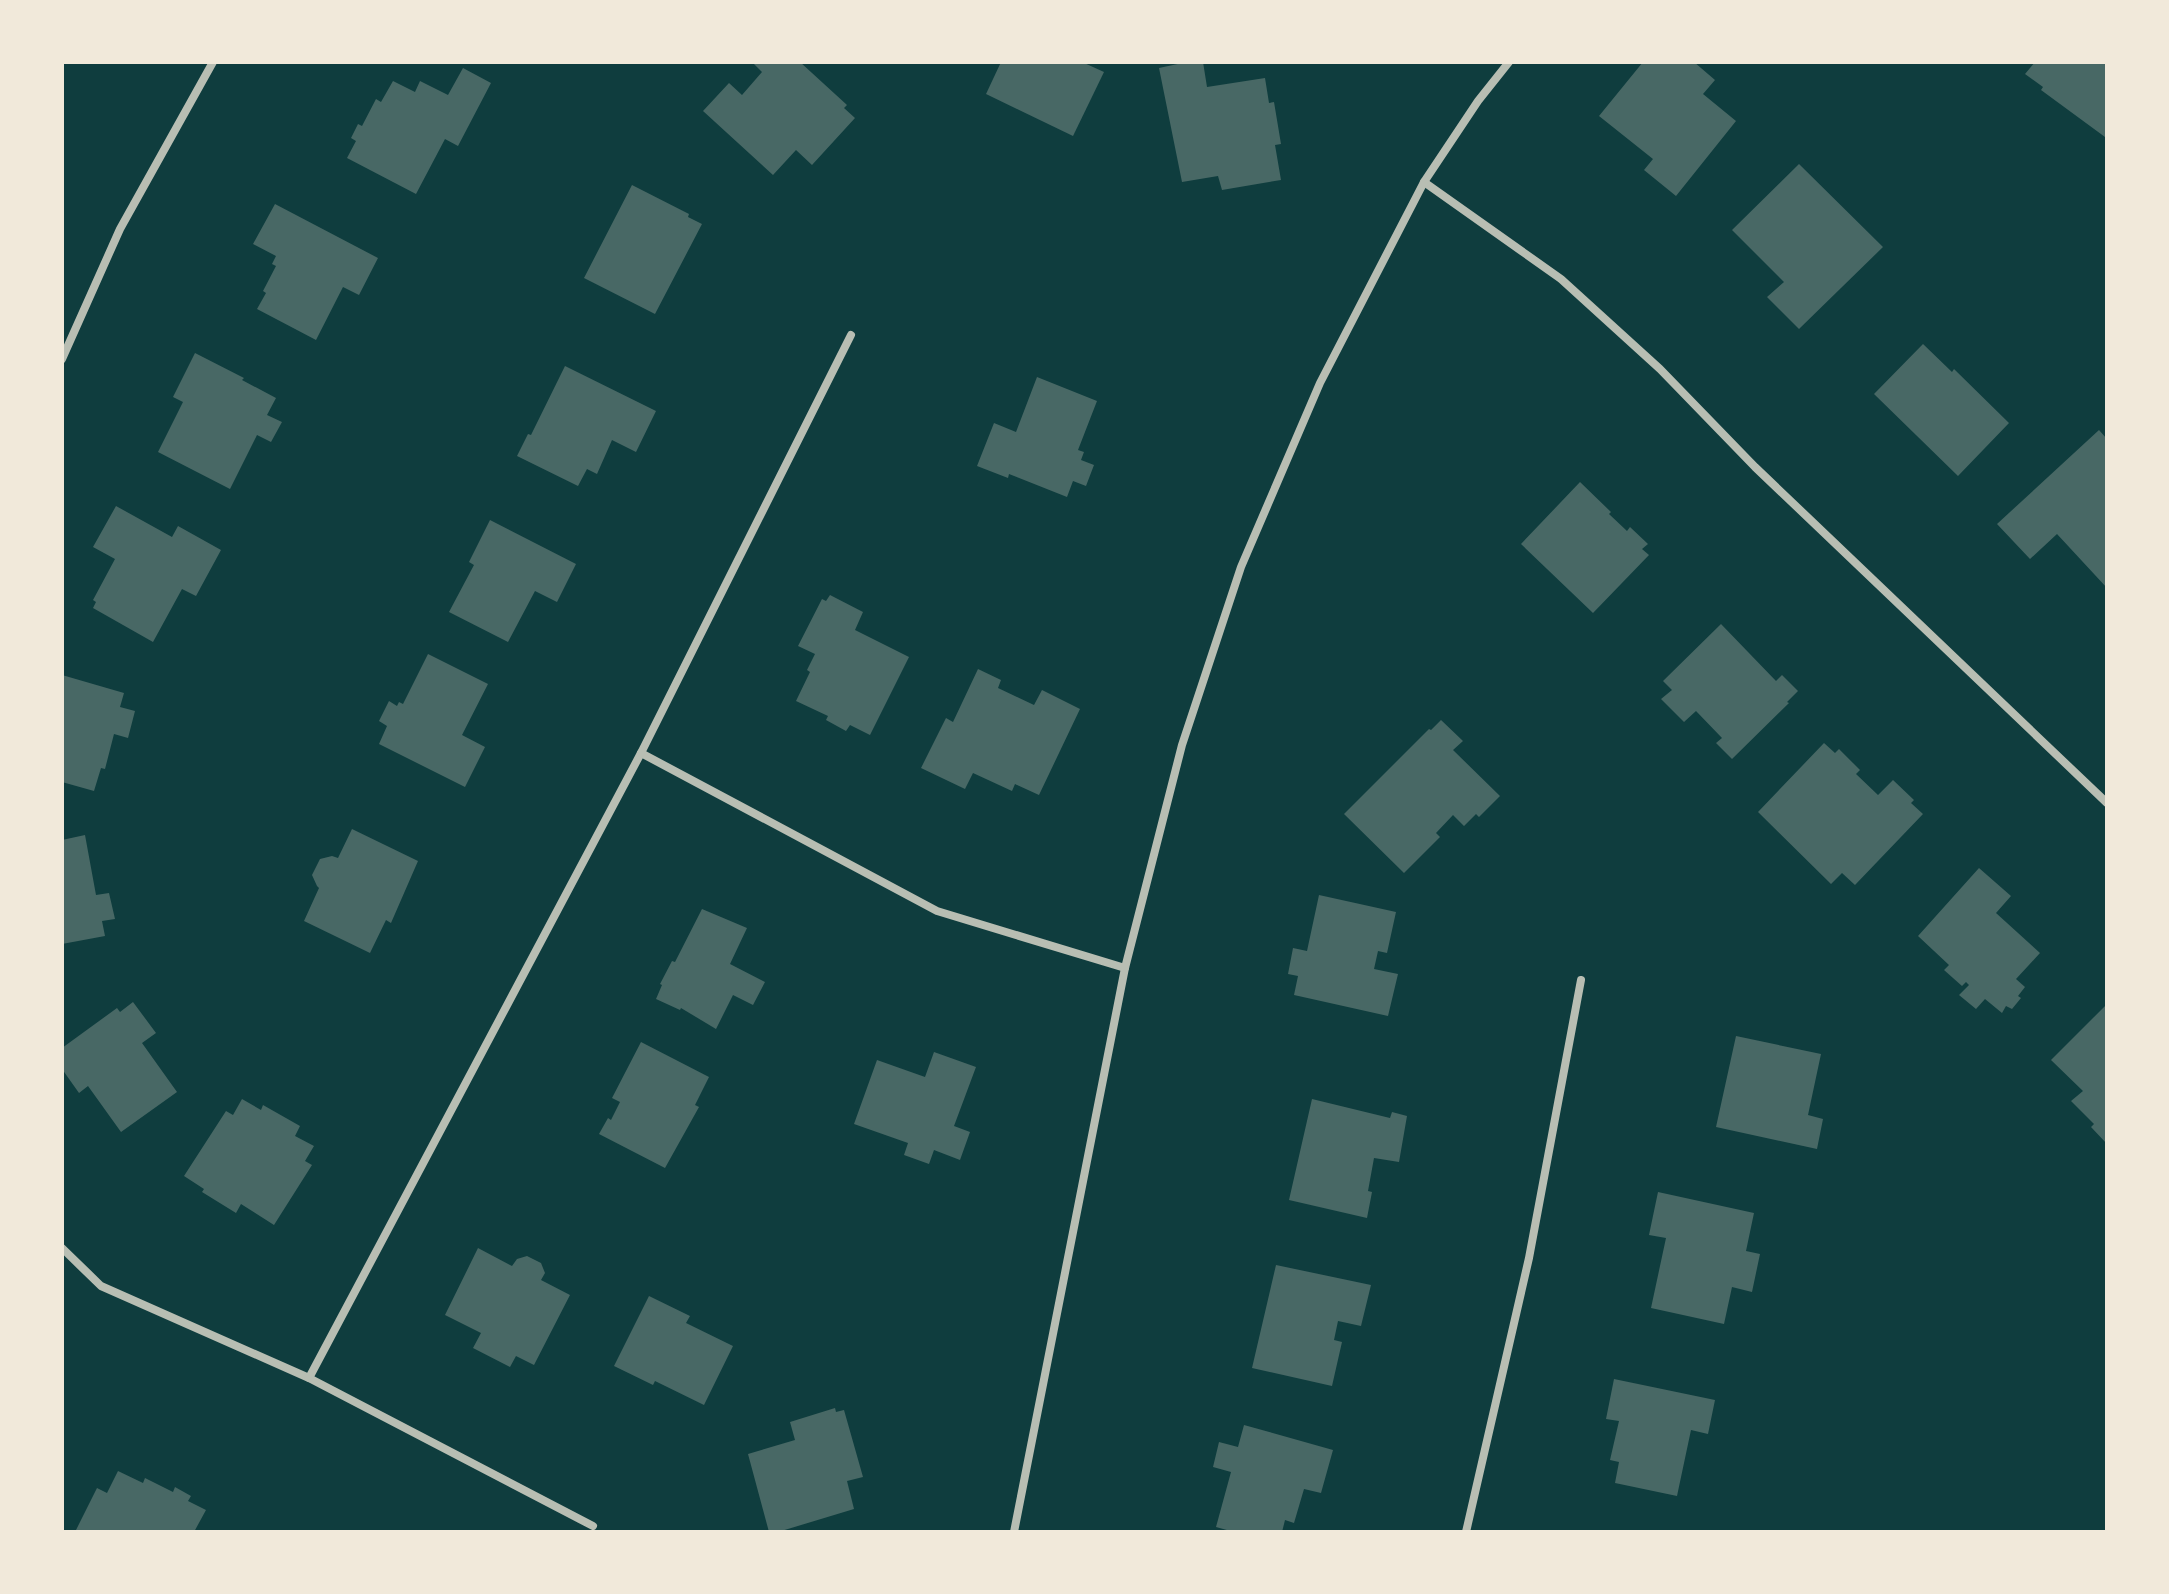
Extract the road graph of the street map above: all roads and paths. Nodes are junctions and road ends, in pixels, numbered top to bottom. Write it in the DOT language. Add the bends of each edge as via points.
graph roads {
  1 [pos="213,62"];
  2 [pos="1509,62"];
  3 [pos="1424,182"];
  4 [pos="851,335"];
  5 [pos="62,359"];
  6 [pos="641,753"];
  7 [pos="2107,803"];
  8 [pos="1125,968"];
  9 [pos="1581,980"];
  10 [pos="62,1248"];
  11 [pos="309,1378"];
  12 [pos="593,1526"];
  13 [pos="1014,1532"];
  14 [pos="1466,1532"];
  1 -- 5 [label="street" via="120,229"];
  2 -- 3 [label="street"];
  3 -- 7 [label="street" via="1561,279 1660,369 1755,467"];
  3 -- 8 [label="street" via="1320,383 1241,567 1182,745"];
  4 -- 6 [label="street"];
  6 -- 8 [label="street" via="937,911"];
  6 -- 11 [label="street"];
  8 -- 13 [label="street"];
  9 -- 14 [label="street" via="1529,1258"];
  10 -- 11 [label="street" via="101,1286"];
  11 -- 12 [label="street"];
}
